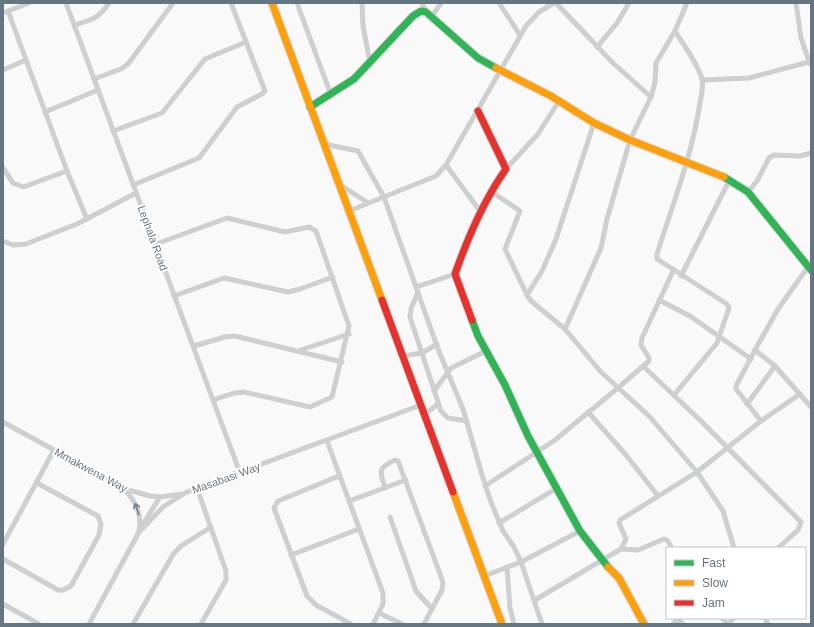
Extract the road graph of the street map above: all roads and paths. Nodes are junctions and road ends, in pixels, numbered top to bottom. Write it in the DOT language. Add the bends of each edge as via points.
graph roads {
  1 [pos="29,3"];
  2 [pos="66,3"];
  3 [pos="109,3"];
  4 [pos="173,3"];
  5 [pos="231,3"];
  6 [pos="272,3"];
  7 [pos="297,3"];
  8 [pos="362,3"];
  9 [pos="422,3"];
  10 [pos="441,3"];
  11 [pos="499,3"];
  12 [pos="555,3"];
  13 [pos="629,3"];
  14 [pos="687,3"];
  15 [pos="796,3"];
  16 [pos="6,12"];
  17 [pos="429,14"];
  18 [pos="74,24"];
  19 [pos="675,31"];
  20 [pos="520,35"];
  21 [pos="246,42"];
  22 [pos="596,47"];
  23 [pos="26,60"];
  24 [pos="370,64"];
  25 [pos="810,64"];
  26 [pos="3,70"];
  27 [pos="500,70"];
  28 [pos="94,79"];
  29 [pos="703,80"];
  30 [pos="98,90"];
  31 [pos="331,95"];
  32 [pos="652,97"];
  33 [pos="559,101"];
  34 [pos="310,107"];
  35 [pos="478,111"];
  36 [pos="45,112"];
  37 [pos="594,123"];
  38 [pos="113,131"];
  39 [pos="630,140"];
  40 [pos="324,144"];
  41 [pos="811,154"];
  42 [pos="688,162"];
  43 [pos="446,165"];
  44 [pos="3,168"];
  45 [pos="506,169"];
  46 [pos="67,171"];
  47 [pos="730,179"];
  48 [pos="339,184"];
  49 [pos="133,185"];
  50 [pos="492,192"];
  51 [pos="748,192"];
  52 [pos="136,193"];
  53 [pos="384,197"];
  54 [pos="368,203"];
  55 [pos="349,210"];
  56 [pos="480,211"];
  57 [pos="87,219"];
  58 [pos="3,241"];
  59 [pos="156,244"];
  60 [pos="810,269"];
  61 [pos="673,271"];
  62 [pos="455,274"];
  63 [pos="680,276"];
  64 [pos="333,277"];
  65 [pos="417,289"];
  66 [pos="527,295"];
  67 [pos="174,296"];
  68 [pos="659,300"];
  69 [pos="565,329"];
  70 [pos="349,334"];
  71 [pos="719,337"];
  72 [pos="437,344"];
  73 [pos="194,346"];
  74 [pos="755,350"];
  75 [pos="297,351"];
  76 [pos="486,351"];
  77 [pos="422,353"];
  78 [pos="403,356"];
  79 [pos="751,359"];
  80 [pos="342,362"];
  81 [pos="643,366"];
  82 [pos="775,366"];
  83 [pos="448,371"];
  84 [pos="619,388"];
  85 [pos="434,390"];
  86 [pos="800,394"];
  87 [pos="674,396"];
  88 [pos="214,400"];
  89 [pos="438,404"];
  90 [pos="747,404"];
  91 [pos="421,405"];
  92 [pos="811,407"];
  93 [pos="588,412"];
  94 [pos="425,414"];
  95 [pos="468,421"];
  96 [pos="761,421"];
  97 [pos="3,422"];
  98 [pos="327,441"];
  99 [pos="728,448"];
  100 [pos="54,450"];
  101 [pos="537,451"];
  102 [pos="240,472"];
  103 [pos="697,472"];
  104 [pos="339,476"];
  105 [pos="406,480"];
  106 [pos="37,483"];
  107 [pos="485,486"];
  108 [pos="197,488"];
  109 [pos="384,488"];
  110 [pos="557,488"];
  111 [pos="125,489"];
  112 [pos="185,493"];
  113 [pos="658,496"];
  114 [pos="160,497"];
  115 [pos="349,501"];
  116 [pos="390,517"];
  117 [pos="499,523"];
  118 [pos="211,527"];
  119 [pos="359,529"];
  120 [pos="580,531"];
  121 [pos="139,532"];
  122 [pos="3,544"];
  123 [pos="671,547"];
  124 [pos="734,547"];
  125 [pos="779,547"];
  126 [pos="621,549"];
  127 [pos="291,555"];
  128 [pos="3,559"];
  129 [pos="602,561"];
  130 [pos="521,562"];
  131 [pos="507,568"];
  132 [pos="484,576"];
  133 [pos="535,600"];
  134 [pos="3,604"];
  135 [pos="432,609"];
  136 [pos="379,613"];
  137 [pos="678,619"];
  138 [pos="39,624"];
  139 [pos="88,624"];
  140 [pos="133,624"];
  141 [pos="201,624"];
  142 [pos="351,624"];
  143 [pos="373,624"];
  144 [pos="402,624"];
  145 [pos="424,624"];
  146 [pos="502,624"];
  147 [pos="514,624"];
  148 [pos="542,624"];
  149 [pos="642,624"];
  150 [pos="673,624"];
  151 [pos="683,624"];
  1 -- 16 [label="street"];
  2 -- 18 [label="street, Lephala Road"];
  3 -- 18 [label="street" via="94,19"];
  4 -- 28 [label="street" via="128,64"];
  5 -- 21 [label="street"];
  6 -- 34 [label="street"];
  7 -- 31 [label="street"];
  8 -- 24 [label="street"];
  9 -- 17 [label="street"];
  10 -- 17 [label="street"];
  11 -- 20 [label="street"];
  12 -- 20 [label="street" via="532,18"];
  12 -- 22 [label="street"];
  13 -- 22 [label="street" via="617,23"];
  14 -- 19 [label="street"];
  15 -- 25 [label="street" via="798,26"];
  16 -- 23 [label="street"];
  17 -- 24 [label="street" via="420,11 413,16"];
  17 -- 27 [label="street" via="470,51"];
  18 -- 28 [label="street, Lephala Road"];
  19 -- 29 [label="street"];
  19 -- 32 [label="street" via="656,63"];
  20 -- 27 [label="street"];
  21 -- 38 [label="street" via="205,59 162,113"];
  21 -- 49 [label="street" via="265,91 237,107 199,158"];
  22 -- 32 [label="street"];
  23 -- 26 [label="street"];
  23 -- 36 [label="street"];
  24 -- 31 [label="street"];
  25 -- 29 [label="street" via="749,78"];
  27 -- 33 [label="street"];
  27 -- 35 [label="street"];
  28 -- 30 [label="street, Lephala Road"];
  29 -- 42 [label="street"];
  30 -- 36 [label="street"];
  30 -- 38 [label="street, Lephala Road"];
  31 -- 34 [label="street"];
  32 -- 39 [label="street"];
  33 -- 37 [label="street"];
  33 -- 45 [label="street" via="538,134"];
  34 -- 40 [label="street"];
  35 -- 43 [label="street"];
  35 -- 45 [label="street"];
  36 -- 46 [label="street"];
  37 -- 39 [label="street"];
  37 -- 66 [label="street" via="556,239"];
  38 -- 49 [label="street, Lephala Road"];
  39 -- 42 [label="street"];
  39 -- 69 [label="street" via="601,248"];
  40 -- 48 [label="street"];
  40 -- 53 [label="street" via="358,151"];
  41 -- 51 [label="street" via="774,155 769,158"];
  42 -- 47 [label="street"];
  42 -- 61 [label="street" via="656,257 658,262"];
  43 -- 53 [label="street" via="436,176"];
  43 -- 56 [label="street"];
  44 -- 46 [label="street" via="13,183 23,187"];
  45 -- 50 [label="street"];
  46 -- 57 [label="street"];
  47 -- 51 [label="street"];
  47 -- 63 [label="street"];
  48 -- 54 [label="street"];
  48 -- 55 [label="street"];
  49 -- 52 [label="street, Lephala Road"];
  50 -- 56 [label="street"];
  50 -- 66 [label="street" via="520,211 505,250"];
  51 -- 60 [label="street"];
  52 -- 57 [label="street"];
  52 -- 59 [label="street, Lephala Road"];
  53 -- 54 [label="street"];
  53 -- 65 [label="street"];
  54 -- 55 [label="street"];
  55 -- 78 [label="street"];
  56 -- 62 [label="street"];
  57 -- 58 [label="street" via="26,244 13,245"];
  59 -- 64 [label="street" via="227,218 284,232 309,227 316,230"];
  59 -- 67 [label="street, Lephala Road"];
  60 -- 74 [label="street" via="778,309"];
  61 -- 63 [label="street"];
  61 -- 68 [label="street"];
  62 -- 65 [label="street"];
  62 -- 76 [label="street"];
  63 -- 71 [label="street" via="729,306"];
  64 -- 67 [label="street" via="288,292 224,278"];
  64 -- 70 [label="street" via="349,326"];
  65 -- 72 [label="street"];
  65 -- 77 [label="street" via="410,314"];
  66 -- 69 [label="street"];
  67 -- 73 [label="street, Lephala Road"];
  68 -- 71 [label="street" via="690,316"];
  68 -- 81 [label="street" via="641,341 650,358"];
  69 -- 84 [label="street" via="600,371"];
  70 -- 75 [label="street"];
  70 -- 80 [label="street"];
  71 -- 79 [label="street"];
  71 -- 87 [label="street"];
  72 -- 77 [label="street"];
  72 -- 83 [label="street"];
  73 -- 75 [label="street" via="235,336"];
  73 -- 88 [label="street, Lephala Road"];
  74 -- 79 [label="street"];
  74 -- 82 [label="street"];
  75 -- 80 [label="street"];
  76 -- 83 [label="street"];
  76 -- 101 [label="street"];
  77 -- 78 [label="street"];
  77 -- 85 [label="street"];
  78 -- 91 [label="street"];
  79 -- 90 [label="street" via="736,386"];
  80 -- 88 [label="street" via="332,397 314,406 306,407 244,392"];
  81 -- 84 [label="street"];
  81 -- 87 [label="street"];
  82 -- 86 [label="street"];
  82 -- 90 [label="street"];
  83 -- 85 [label="street"];
  83 -- 95 [label="street"];
  84 -- 93 [label="street"];
  84 -- 103 [label="street" via="650,416"];
  85 -- 89 [label="street"];
  86 -- 92 [label="street"];
  86 -- 96 [label="street"];
  87 -- 99 [label="street"];
  88 -- 102 [label="street, Lephala Road"];
  89 -- 94 [label="street"];
  89 -- 95 [label="street" via="448,418"];
  90 -- 96 [label="street"];
  91 -- 94 [label="street"];
  91 -- 98 [label="street, Masabasi Way"];
  93 -- 101 [label="street" via="555,440"];
  93 -- 113 [label="street"];
  94 -- 132 [label="street"];
  95 -- 107 [label="street"];
  96 -- 99 [label="street"];
  97 -- 100 [label="street, Mmakwena Way"];
  98 -- 102 [label="street, Masabasi Way"];
  98 -- 104 [label="street"];
  99 -- 103 [label="street"];
  99 -- 125 [label="street" via="802,524"];
  100 -- 106 [label="street"];
  100 -- 111 [label="street, Mmakwena Way"];
  101 -- 107 [label="street"];
  101 -- 110 [label="street"];
  102 -- 108 [label="street, Masabasi Way"];
  103 -- 113 [label="street"];
  103 -- 124 [label="street" via="723,511"];
  104 -- 115 [label="street"];
  104 -- 127 [label="street" via="278,501 275,505 274,511"];
  105 -- 109 [label="street"];
  105 -- 109 [label="street" via="400,464 395,460 381,469"];
  105 -- 135 [label="street" via="443,582 442,590"];
  106 -- 122 [label="street"];
  106 -- 128 [label="street" via="98,516 101,524 99,535 71,586 63,590 58,590"];
  107 -- 117 [label="street"];
  108 -- 112 [label="street, Masabasi Way"];
  108 -- 118 [label="street"];
  109 -- 115 [label="street"];
  110 -- 117 [label="street"];
  110 -- 120 [label="street"];
  111 -- 114 [label="street, Mmakwena Way"];
  121 -- 111 [label="street, one-way" via="137,507"];
  112 -- 114 [label="street, Mmakwena Way"];
  112 -- 121 [label="street, Masabasi Way" via="163,508"];
  113 -- 126 [label="street" via="620,520 626,539"];
  114 -- 121 [label="street"];
  115 -- 119 [label="street"];
  116 -- 135 [label="street" via="416,591"];
  117 -- 130 [label="street"];
  118 -- 140 [label="street" via="174,553"];
  118 -- 141 [label="street" via="226,575"];
  119 -- 127 [label="street"];
  119 -- 136 [label="street" via="383,593"];
  120 -- 129 [label="street"];
  120 -- 130 [label="street"];
  121 -- 139 [label="street, Masabasi Way"];
  123 -- 126 [label="street" via="664,539 638,550"];
  126 -- 129 [label="street"];
  127 -- 142 [label="street" via="310,601"];
  129 -- 133 [label="street"];
  129 -- 149 [label="street" via="619,578"];
  130 -- 131 [label="street"];
  130 -- 133 [label="street"];
  131 -- 132 [label="street"];
  131 -- 147 [label="street"];
  132 -- 146 [label="street"];
  133 -- 148 [label="street"];
  134 -- 138 [label="street"];
  135 -- 145 [label="street"];
  136 -- 143 [label="street"];
  136 -- 144 [label="street"];
  137 -- 150 [label="street"];
  137 -- 151 [label="street"];
}
